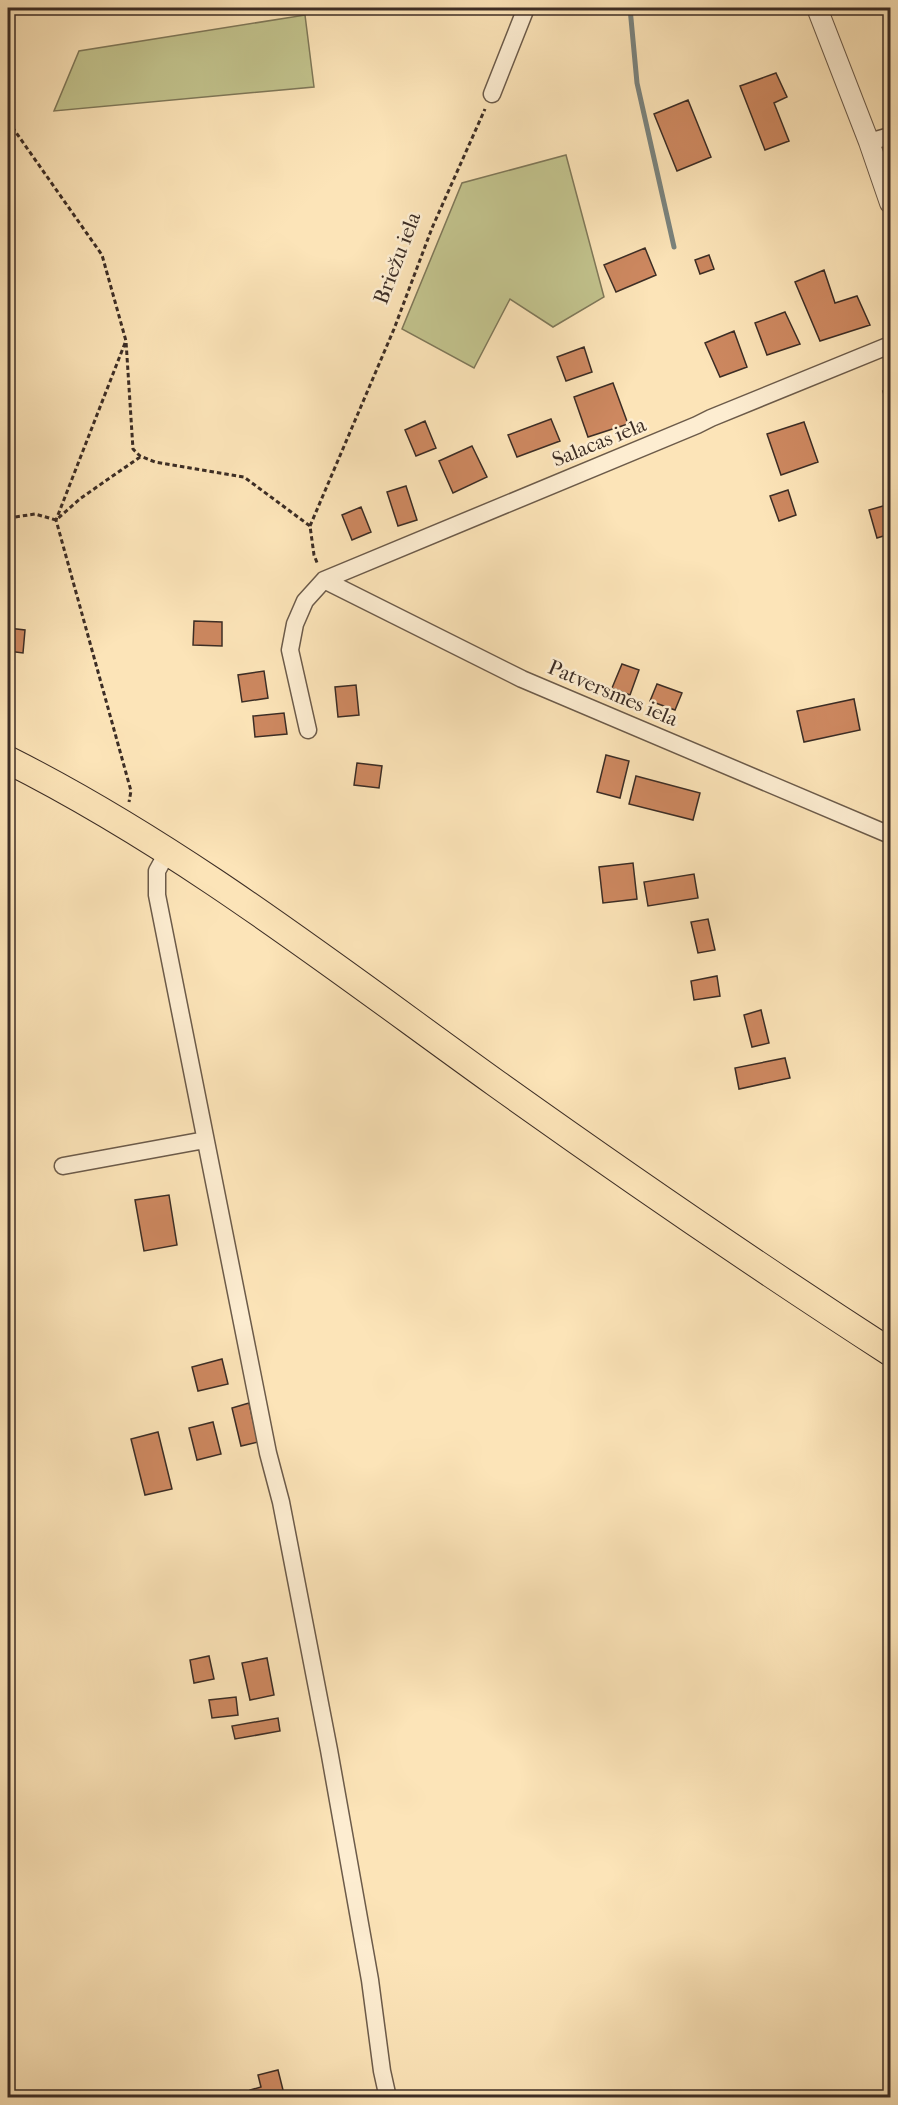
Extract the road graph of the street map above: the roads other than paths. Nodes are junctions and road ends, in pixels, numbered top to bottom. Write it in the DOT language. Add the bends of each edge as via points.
graph roads {
  1 [pos="526,8"];
  2 [pos="817,8"];
  3 [pos="492,94"];
  4 [pos="891,136"];
  5 [pos="869,142"];
  6 [pos="891,204"];
  7 [pos="891,345"];
  8 [pos="324,580"];
  9 [pos="308,730"];
  10 [pos="8,760"];
  11 [pos="891,835"];
  12 [pos="167,853"];
  13 [pos="205,1140"];
  14 [pos="63,1166"];
  15 [pos="891,1352"];
  16 [pos="388,2097"];
  1 -- 3 [label="street"];
  2 -- 5 [label="street"];
  4 -- 5 [label="street"];
  5 -- 6 [label="street"];
  7 -- 8 [label="street, Salacas iela"];
  8 -- 9 [label="street" via="305,601 295,624 291,650"];
  8 -- 11 [label="street, Patversmes iela" via="522,679"];
  10 -- 12 [label="highway" via="57,785"];
  12 -- 13 [label="street" via="157,872 157,895"];
  12 -- 15 [label="highway" via="263,914 499,1085 743,1255"];
  13 -- 14 [label="street"];
  13 -- 16 [label="street" via="329,1750"];
}
